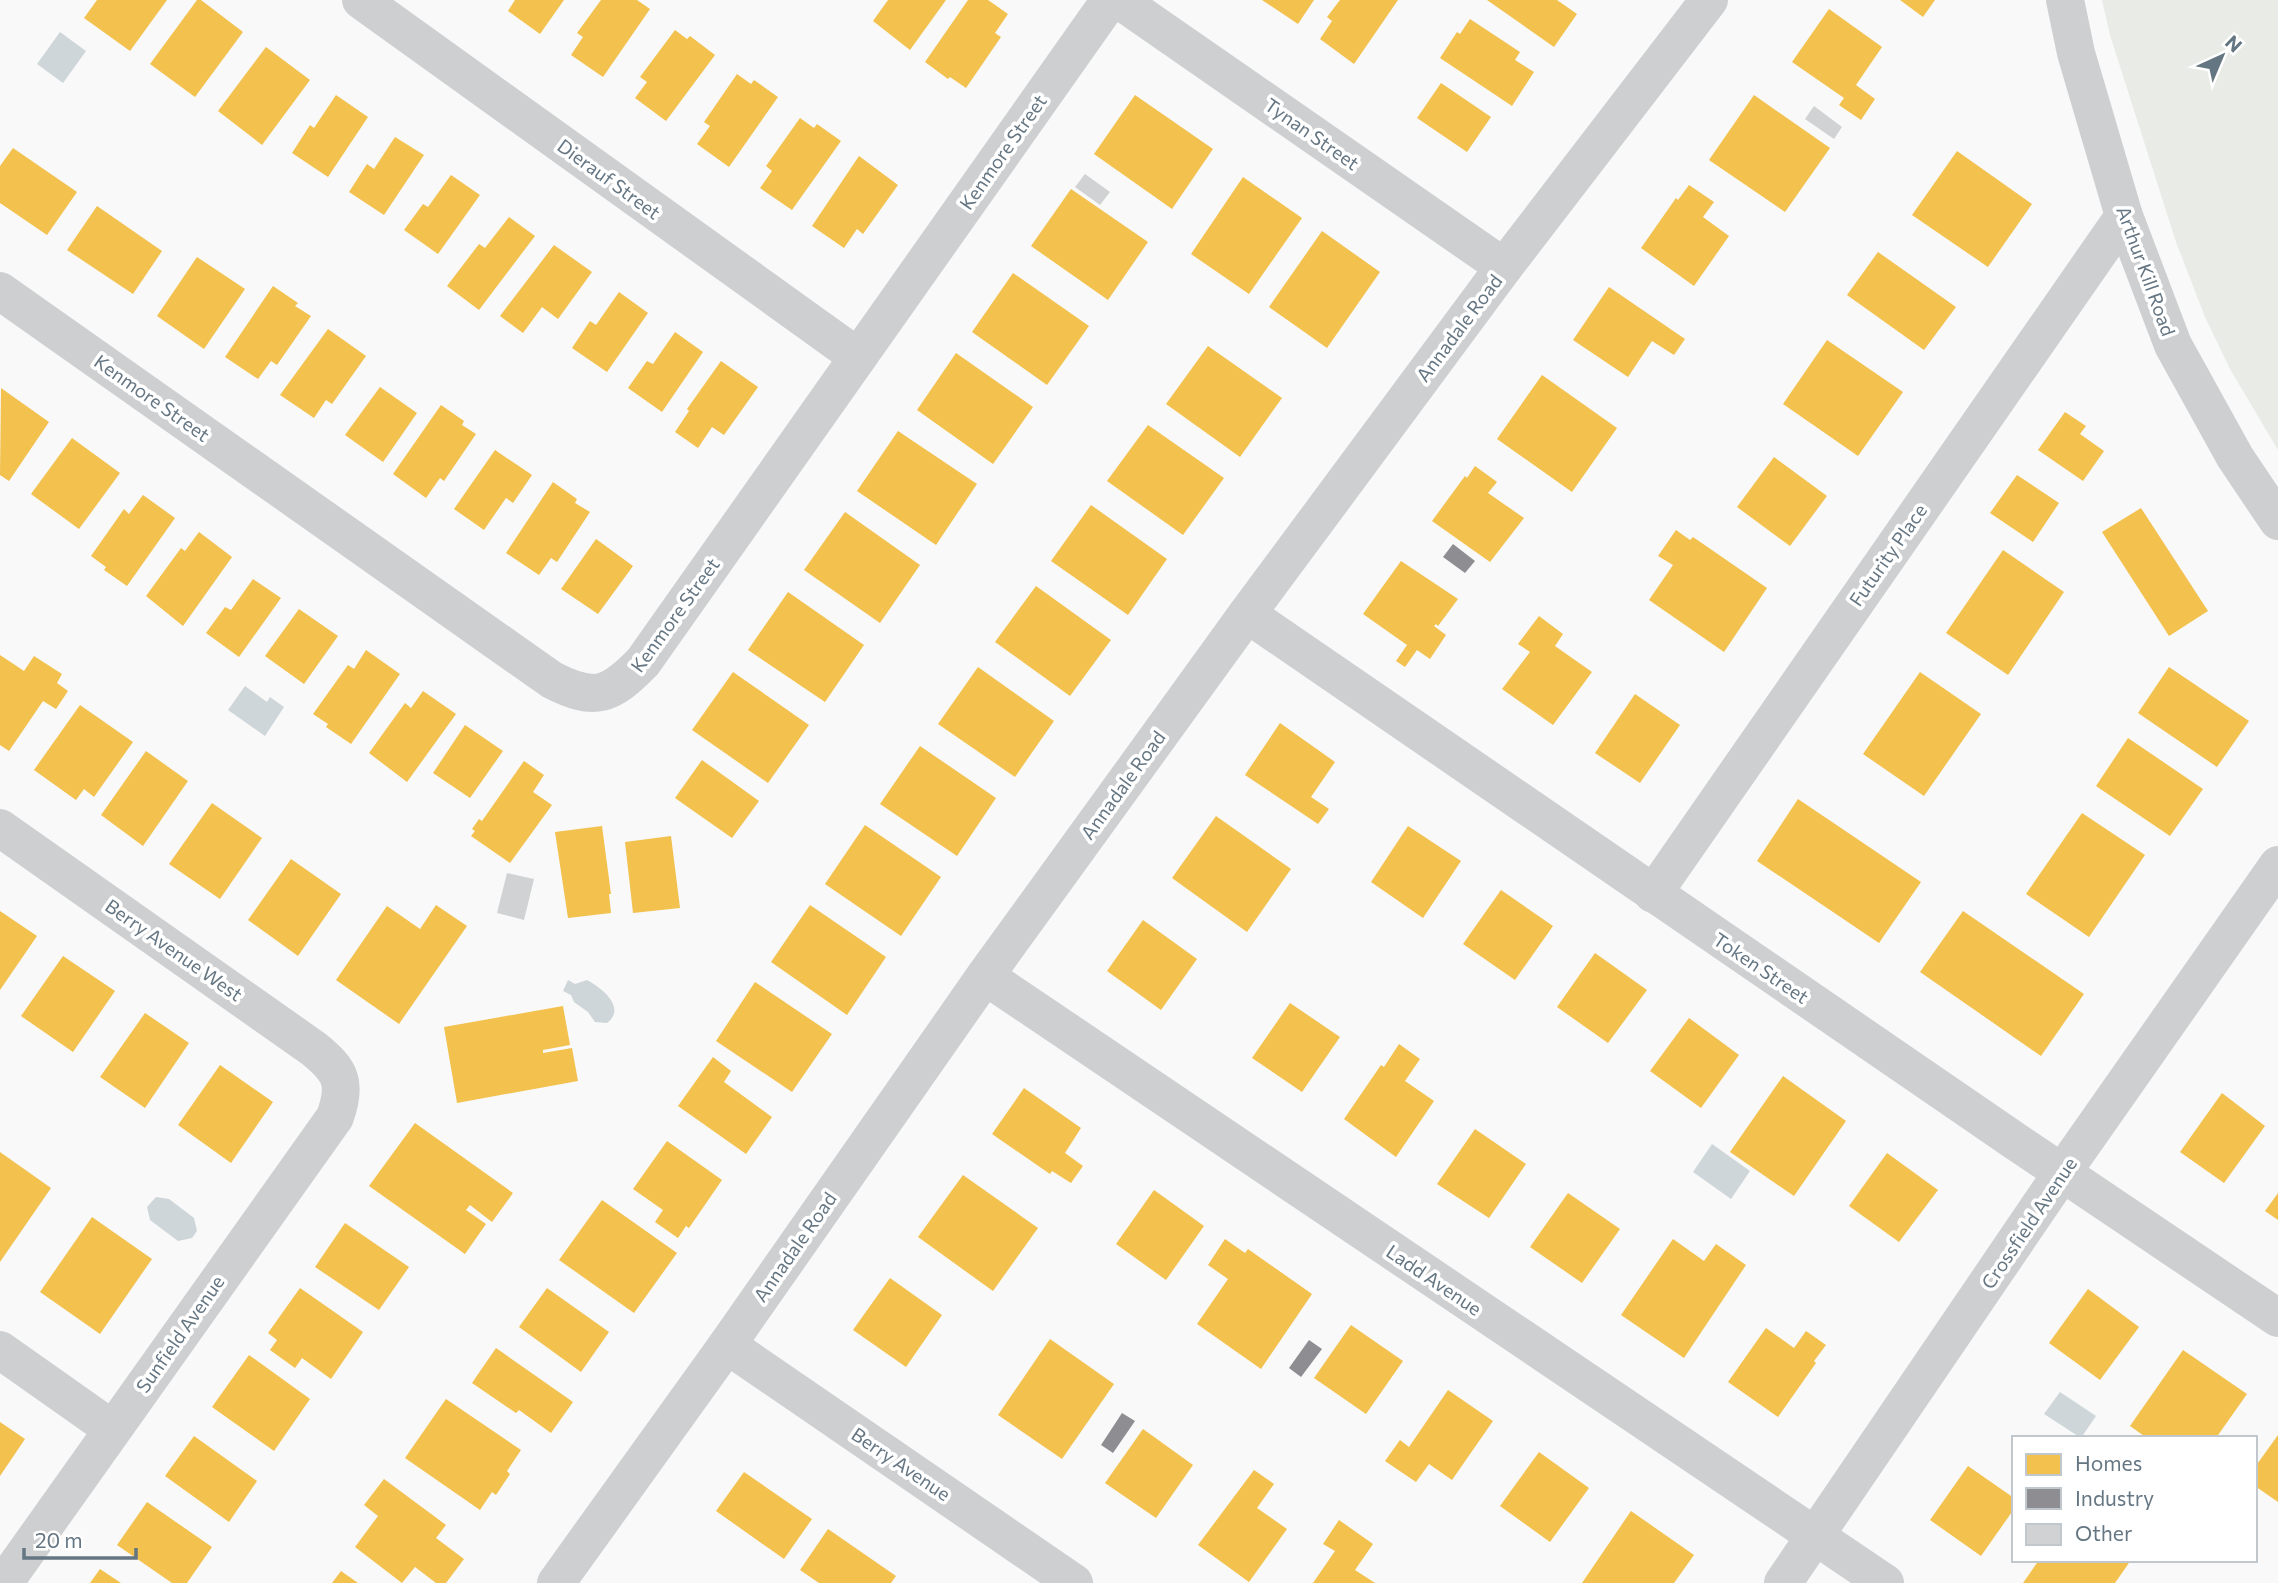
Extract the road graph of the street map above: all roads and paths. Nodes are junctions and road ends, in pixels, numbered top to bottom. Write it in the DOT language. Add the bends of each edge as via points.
graph roads {
  1 [pos="360,0"];
  2 [pos="1110,0"];
  3 [pos="1119,0"];
  4 [pos="1709,0"];
  5 [pos="2065,0"];
  6 [pos="2124,216"];
  7 [pos="1504,267"];
  8 [pos="0,291"];
  9 [pos="858,358"];
  10 [pos="2278,521"];
  11 [pos="1247,614"];
  12 [pos="0,828"];
  13 [pos="2278,865"];
  14 [pos="1653,894"];
  15 [pos="985,976"];
  16 [pos="340,1080"];
  17 [pos="2062,1173"];
  18 [pos="2278,1318"];
  19 [pos="727,1345"];
  20 [pos="0,1350"];
  21 [pos="112,1429"];
  22 [pos="1814,1537"];
  23 [pos="4,1583"];
  24 [pos="556,1583"];
  25 [pos="1074,1583"];
  26 [pos="1783,1583"];
  27 [pos="1885,1583"];
  1 -- 9 [label="street, Dierauf Street"];
  2 -- 9 [label="street, Kenmore Street"];
  3 -- 7 [label="street, Tynan Street"];
  4 -- 7 [label="street, Annadale Road"];
  5 -- 6 [label="street, Arthur Kill Road"];
  6 -- 10 [label="street, Arthur Kill Road" via="2173,345 2235,457"];
  6 -- 14 [label="street, Futurity Place"];
  7 -- 11 [label="street, Annadale Road"];
  8 -- 9 [label="street, Kenmore Street" via="541,672 576,692 600,694 623,683 643,662"];
  11 -- 14 [label="street, Token Street"];
  11 -- 15 [label="street, Annadale Road"];
  12 -- 16 [label="street, Berry Avenue West" via="314,1049 331,1063"];
  13 -- 17 [label="street, Crossfield Avenue"];
  14 -- 17 [label="street, Token Street"];
  15 -- 19 [label="street, Annadale Road"];
  15 -- 22 [label="street, Ladd Avenue"];
  16 -- 21 [label="street, Sunfield Avenue" via="335,1117"];
  17 -- 18 [label="street, Token Street"];
  17 -- 22 [label="street, Crossfield Avenue"];
  19 -- 24 [label="street, Annadale Road"];
  19 -- 25 [label="street, Berry Avenue"];
  20 -- 21 [label="street"];
  21 -- 23 [label="street, Sunfield Avenue"];
  22 -- 26 [label="street, Crossfield Avenue"];
  22 -- 27 [label="street, Ladd Avenue"];
}
